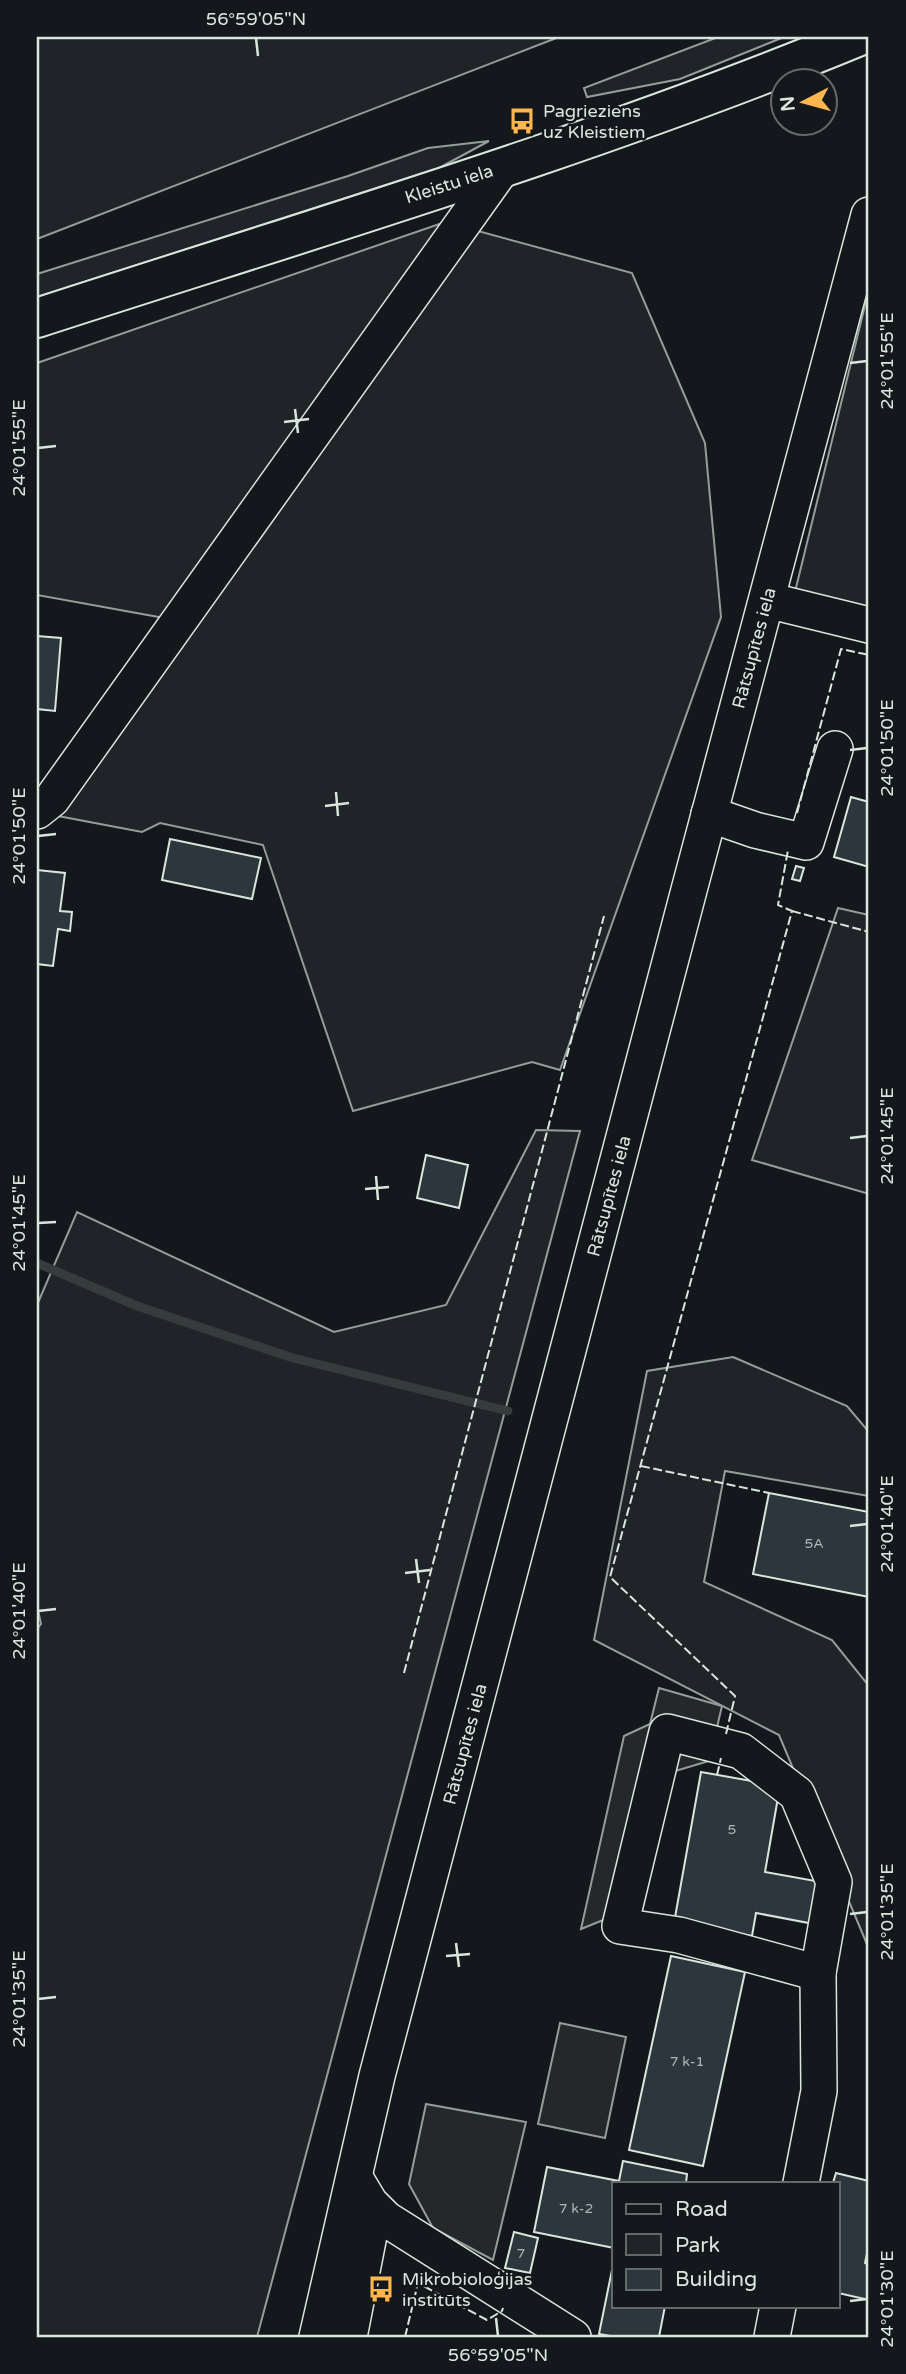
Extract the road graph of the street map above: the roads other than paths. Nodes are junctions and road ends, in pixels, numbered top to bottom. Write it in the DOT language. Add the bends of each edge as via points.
graph roads {
  1 [pos="857,37"];
  2 [pos="503,167"];
  3 [pos="869,215"];
  4 [pos="865,250"];
  5 [pos="37,318"];
  6 [pos="767,600"];
  7 [pos="869,625"];
  8 [pos="835,749"];
  9 [pos="37,811"];
  10 [pos="709,814"];
  11 [pos="818,1972"];
  12 [pos="355,2178"];
  13 [pos="801,2182"];
  14 [pos="778,2308"];
  15 [pos="317,2337"];
  16 [pos="349,2337"];
  17 [pos="573,2337"];
  18 [pos="772,2337"];
  1 -- 2 [label="main road, Kleistu iela"];
  2 -- 5 [label="main road, Kleistu iela"];
  2 -- 9 [label="street" via="52,799"];
  3 -- 4 [label="street, Rātsupītes iela"];
  4 -- 6 [label="street, Rātsupītes iela"];
  6 -- 7 [label="street"];
  6 -- 10 [label="street, Rātsupītes iela"];
  8 -- 10 [label="street" via="806,842"];
  10 -- 12 [label="street, Rātsupītes iela" via="377,2076"];
  11 -- 11 [label="street" via="679,1936 620,1926 667,1732 741,1751 797,1794 834,1882"];
  11 -- 13 [label="street" via="819,2091"];
  12 -- 15 [label="street, Rātsupītes iela"];
  12 -- 16 [label="street" via="371,2225"];
  12 -- 17 [label="street" via="386,2218"];
  14 -- 18 [label="street"];
}
